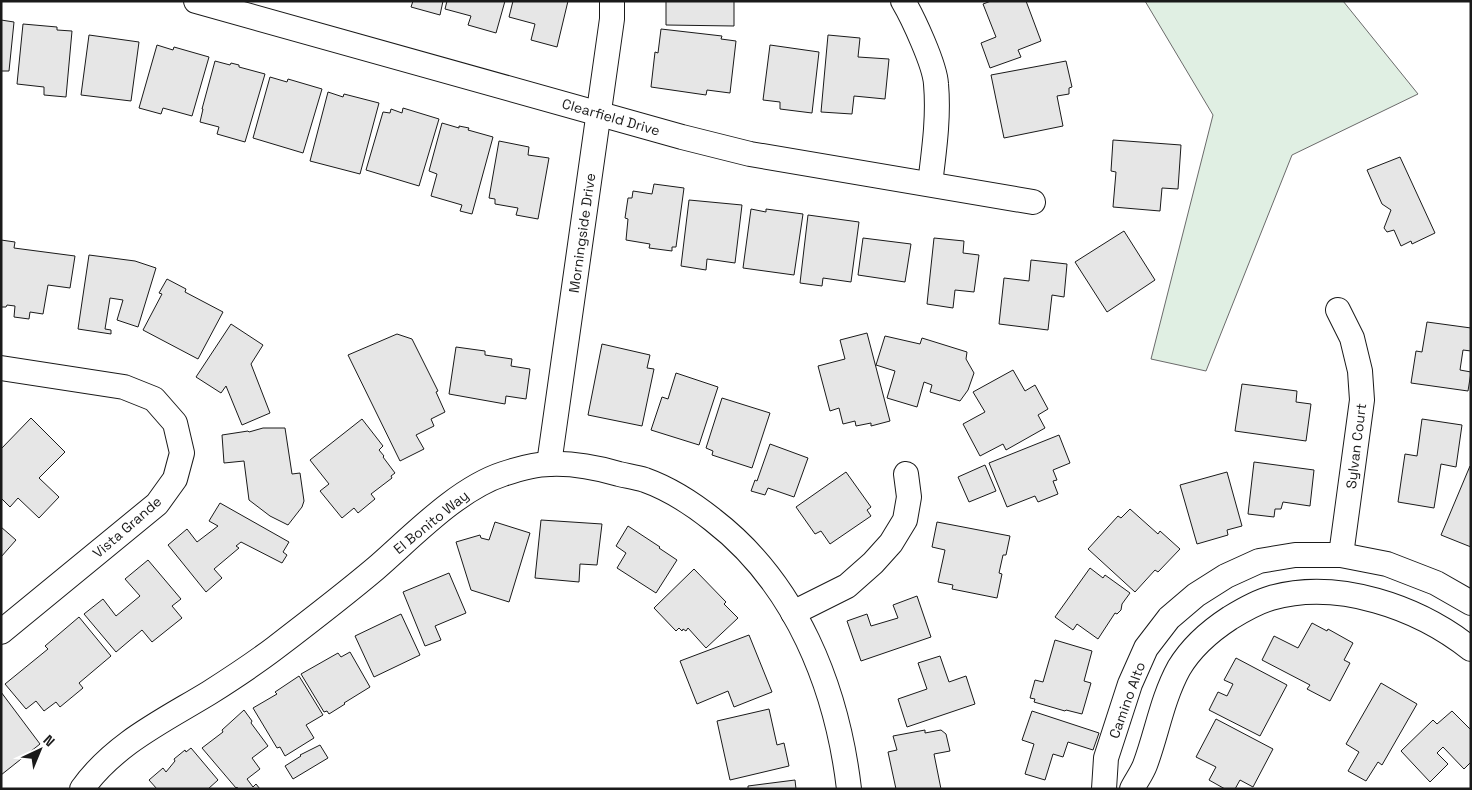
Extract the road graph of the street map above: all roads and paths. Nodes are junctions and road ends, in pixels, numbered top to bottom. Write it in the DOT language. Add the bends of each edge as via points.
graph roads {
  1 [pos="196,1"];
  2 [pos="612,1"];
  3 [pos="903,1"];
  4 [pos="599,114"];
  5 [pos="930,184"];
  6 [pos="1033,202"];
  7 [pos="1338,310"];
  8 [pos="1,368"];
  9 [pos="549,464"];
  10 [pos="906,474"];
  11 [pos="1341,555"];
  12 [pos="1471,602"];
  13 [pos="794,613"];
  14 [pos="1,632"];
  15 [pos="1471,649"];
  16 [pos="82,789"];
  17 [pos="849,789"];
  18 [pos="1104,789"];
  19 [pos="1132,789"];
  1 -- 4 [label="street, Clearfield Drive"];
  2 -- 4 [label="street, Morningside Drive"];
  3 -- 5 [label="street" via="925,47 936,82 937,124"];
  4 -- 5 [label="street, Clearfield Drive" via="750,154"];
  4 -- 9 [label="street, Morningside Drive"];
  5 -- 6 [label="street, Clearfield Drive"];
  7 -- 11 [label="street, Sylvan Court" via="1352,338 1360,370 1362,400"];
  8 -- 14 [label="street, Vista Grande" via="124,387 154,399 175,423 182,453 175,480 157,504"];
  9 -- 13 [label="street, El Bonito Way" via="601,469 645,480 691,502 732,534 766,570"];
  9 -- 16 [label="street, El Bonito Way" via="502,474 466,492 278,646 145,730 116,752"];
  10 -- 13 [label="street" via="909,497 905,520 891,543 847,586"];
  11 -- 12 [label="street, Camino Alto" via="1387,564 1436,582"];
  11 -- 18 [label="street, Camino Alto" via="1295,555 1259,561 1226,576 1169,618 1146,648 1130,684 1106,758"];
  13 -- 17 [label="street, El Bonito Way" via="818,662 836,714"];
  15 -- 19 [label="street" via="1420,617 1376,601 1337,593 1299,593 1270,598 1219,626 1197,645 1179,668 1144,767"];
}
